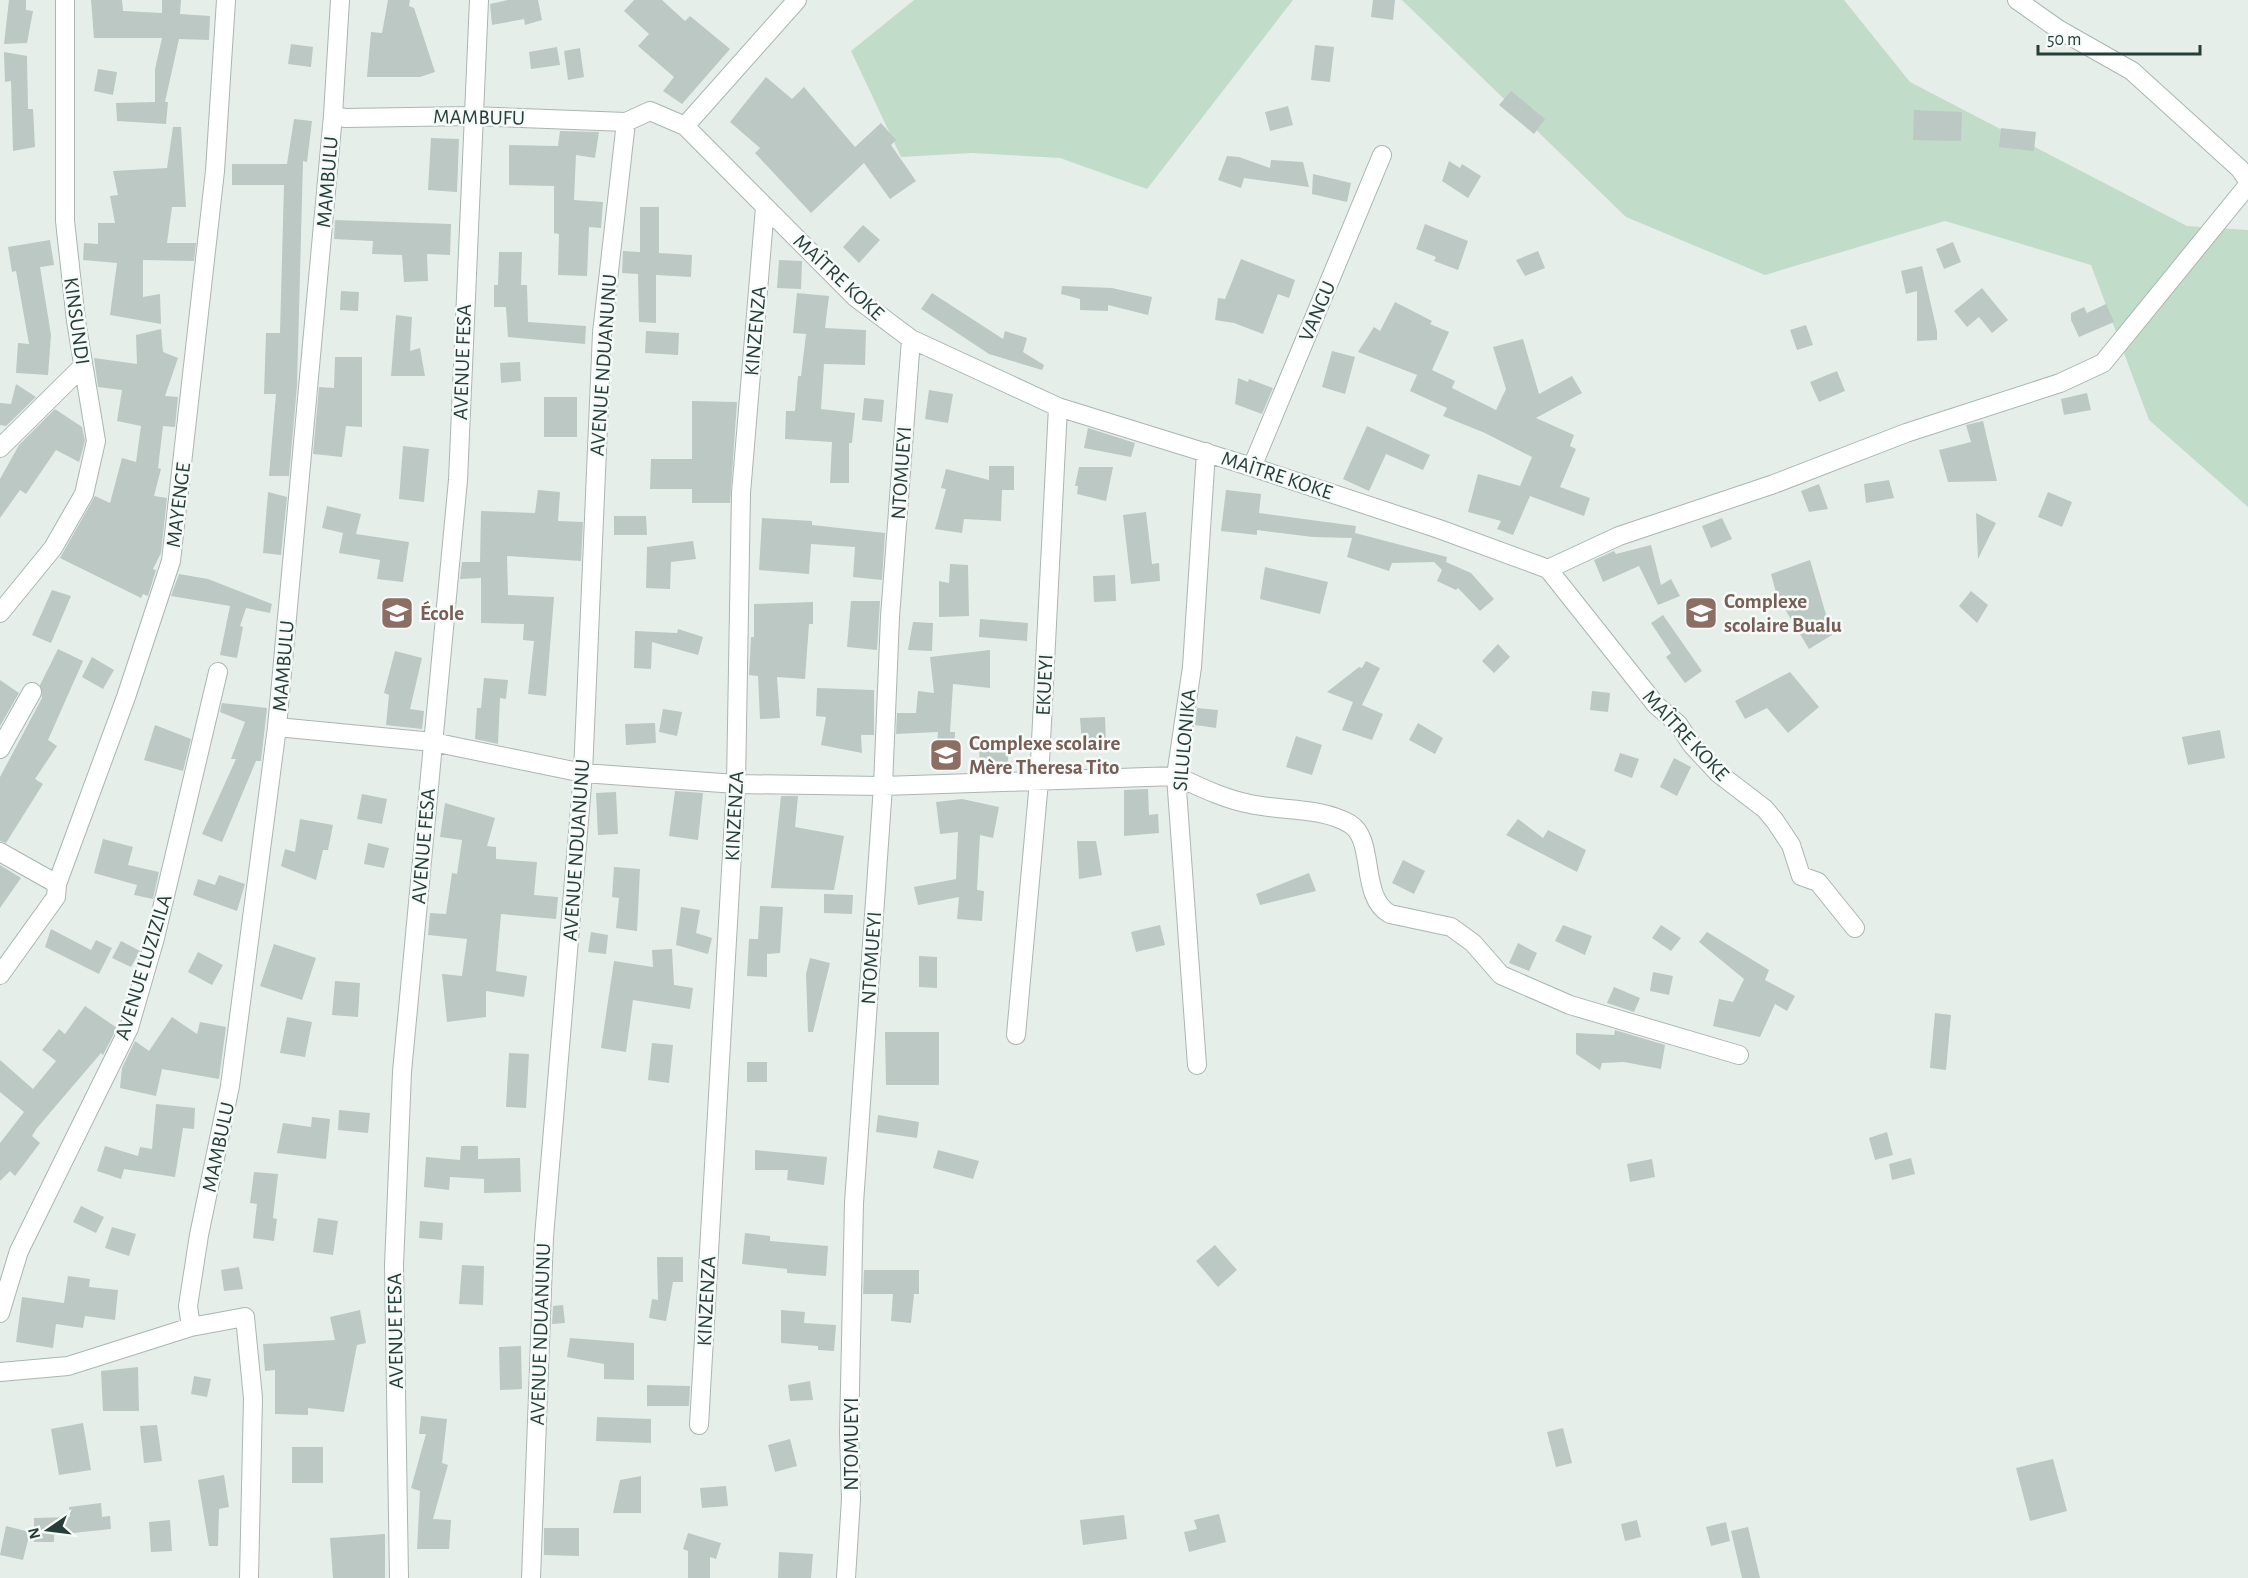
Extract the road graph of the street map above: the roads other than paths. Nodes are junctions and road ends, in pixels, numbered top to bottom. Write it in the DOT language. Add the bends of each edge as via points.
graph roads {
  1 [pos="65,0"];
  2 [pos="226,0"];
  3 [pos="340,0"];
  4 [pos="479,0"];
  5 [pos="797,0"];
  6 [pos="2017,0"];
  7 [pos="333,115"];
  8 [pos="472,116"];
  9 [pos="626,122"];
  10 [pos="685,126"];
  11 [pos="1382,155"];
  12 [pos="2248,183"];
  13 [pos="765,207"];
  14 [pos="910,339"];
  15 [pos="83,366"];
  16 [pos="1058,407"];
  17 [pos="0,448"];
  18 [pos="1206,452"];
  19 [pos="1252,467"];
  20 [pos="1548,569"];
  21 [pos="0,613"];
  22 [pos="218,672"];
  23 [pos="32,692"];
  24 [pos="277,727"];
  25 [pos="433,742"];
  26 [pos="0,749"];
  27 [pos="583,773"];
  28 [pos="1176,776"];
  29 [pos="1039,781"];
  30 [pos="736,784"];
  31 [pos="884,786"];
  32 [pos="0,852"];
  33 [pos="57,884"];
  34 [pos="1855,928"];
  35 [pos="0,975"];
  36 [pos="1016,1035"];
  37 [pos="1739,1055"];
  38 [pos="1197,1065"];
  39 [pos="0,1313"];
  40 [pos="191,1327"];
  41 [pos="0,1372"];
  42 [pos="699,1425"];
  43 [pos="249,1578"];
  44 [pos="399,1578"];
  45 [pos="531,1578"];
  46 [pos="846,1578"];
  1 -- 15 [label="street, KINSUNDI" via="65,221"];
  2 -- 33 [label="street, MAYENGE" via="215,171 171,561"];
  3 -- 7 [label="street, MAMBULU"];
  4 -- 8 [label="street, AVENUE FESA"];
  5 -- 10 [label="street"];
  6 -- 12 [label="street" via="2058,29 2132,71 2240,169"];
  7 -- 8 [label="street, MAMBUFU"];
  7 -- 24 [label="street, MAMBULU"];
  8 -- 9 [label="street, MAMBUFU"];
  8 -- 25 [label="street, AVENUE FESA" via="458,480"];
  9 -- 10 [label="street, MAÎTRE KOKE" via="650,111"];
  9 -- 27 [label="street, AVENUE NDUANUNU" via="602,333"];
  10 -- 13 [label="street, MAÎTRE KOKE"];
  11 -- 19 [label="street, VANGU"];
  12 -- 20 [label="street" via="2103,363 2060,383 1906,433 1774,484 1619,536"];
  13 -- 14 [label="street, MAÎTRE KOKE" via="855,297"];
  13 -- 30 [label="street, KINZENZA" via="741,493"];
  14 -- 16 [label="street, MAÎTRE KOKE"];
  14 -- 31 [label="street, NTOMUEYI" via="890,617"];
  15 -- 17 [label="street"];
  15 -- 21 [label="street, KINSUNDI" via="96,441 84,494 53,548"];
  16 -- 18 [label="street, MAÎTRE KOKE"];
  16 -- 29 [label="street, EKUEYI"];
  18 -- 19 [label="street, MAÎTRE KOKE"];
  18 -- 28 [label="street, SILULONIKA" via="1192,667"];
  19 -- 20 [label="street, MAÎTRE KOKE"];
  20 -- 34 [label="street, MAÎTRE KOKE" via="1692,745 1718,773 1765,809 1791,845 1801,876 1818,882"];
  22 -- 39 [label="street, AVENUE LUZIZILA" via="155,938 129,1028 19,1251"];
  23 -- 26 [label="street"];
  24 -- 25 [label="street"];
  24 -- 40 [label="street, MAMBULU" via="231,1086 188,1306"];
  25 -- 27 [label="street"];
  25 -- 44 [label="street, AVENUE FESA" via="402,1072 394,1242"];
  27 -- 30 [label="street"];
  27 -- 45 [label="street, AVENUE NDUANUNU" via="544,1237"];
  28 -- 29 [label="street"];
  28 -- 37 [label="street" via="1215,794 1250,804 1318,813 1350,824 1360,838 1375,898 1382,910 1451,927 1473,943 1501,975 1570,1005"];
  28 -- 38 [label="street, SILULONIKA"];
  29 -- 31 [label="street"];
  29 -- 36 [label="street, EKUEYI"];
  30 -- 31 [label="street"];
  30 -- 42 [label="street, KINZENZA"];
  31 -- 46 [label="street, NTOMUEYI" via="854,1203 851,1499"];
  32 -- 33 [label="street"];
  33 -- 35 [label="street, MAYENGE" via="56,897"];
  40 -- 41 [label="street" via="68,1366"];
  40 -- 43 [label="street" via="245,1317 253,1398"];
}
